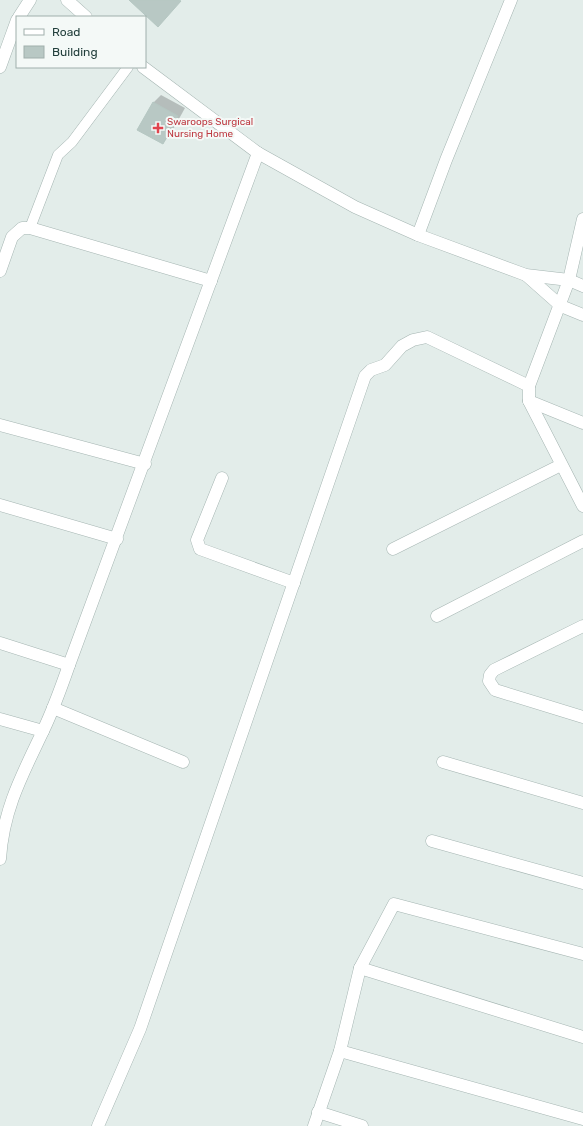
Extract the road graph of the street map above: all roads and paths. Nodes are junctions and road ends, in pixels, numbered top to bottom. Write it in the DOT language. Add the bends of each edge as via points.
graph roads {
  1 [pos="30,0"];
  2 [pos="67,0"];
  3 [pos="511,0"];
  4 [pos="20,16"];
  5 [pos="85,16"];
  6 [pos="16,23"];
  7 [pos="0,67"];
  8 [pos="127,68"];
  9 [pos="144,68"];
  10 [pos="258,153"];
  11 [pos="583,218"];
  12 [pos="30,228"];
  13 [pos="418,235"];
  14 [pos="0,271"];
  15 [pos="526,275"];
  16 [pos="569,280"];
  17 [pos="211,281"];
  18 [pos="583,286"];
  19 [pos="561,306"];
  20 [pos="583,315"];
  21 [pos="529,386"];
  22 [pos="529,401"];
  23 [pos="583,423"];
  24 [pos="0,425"];
  25 [pos="145,464"];
  26 [pos="562,465"];
  27 [pos="222,478"];
  28 [pos="0,505"];
  29 [pos="583,506"];
  30 [pos="117,539"];
  31 [pos="583,541"];
  32 [pos="393,549"];
  33 [pos="294,583"];
  34 [pos="437,616"];
  35 [pos="583,626"];
  36 [pos="0,643"];
  37 [pos="69,666"];
  38 [pos="53,708"];
  39 [pos="583,716"];
  40 [pos="0,719"];
  41 [pos="43,731"];
  42 [pos="183,762"];
  43 [pos="443,762"];
  44 [pos="583,803"];
  45 [pos="432,840"];
  46 [pos="0,852"];
  47 [pos="583,883"];
  48 [pos="583,954"];
  49 [pos="360,968"];
  50 [pos="583,1037"];
  51 [pos="340,1051"];
  52 [pos="318,1112"];
  53 [pos="583,1119"];
  54 [pos="98,1126"];
  55 [pos="314,1126"];
  56 [pos="362,1126"];
  1 -- 4 [label="street"];
  2 -- 5 [label="street"];
  3 -- 13 [label="street"];
  6 -- 7 [label="street"];
  8 -- 12 [label="lane" via="72,142 58,155"];
  9 -- 10 [label="street"];
  10 -- 13 [label="street" via="355,207"];
  10 -- 17 [label="street"];
  11 -- 16 [label="street"];
  12 -- 14 [label="street" via="22,228 12,237"];
  12 -- 17 [label="street"];
  13 -- 15 [label="street"];
  15 -- 16 [label="street"];
  15 -- 19 [label="street"];
  16 -- 18 [label="street"];
  16 -- 19 [label="street"];
  17 -- 25 [label="street"];
  19 -- 20 [label="street"];
  19 -- 21 [label="street"];
  21 -- 22 [label="street"];
  21 -- 33 [label="street" via="427,337 402,346 385,365 371,370 362,382"];
  22 -- 23 [label="street"];
  22 -- 26 [label="street"];
  24 -- 25 [label="street"];
  25 -- 30 [label="street"];
  26 -- 29 [label="street"];
  26 -- 32 [label="street"];
  27 -- 33 [label="street" via="197,540 200,549"];
  28 -- 30 [label="street"];
  30 -- 37 [label="street"];
  31 -- 34 [label="street"];
  33 -- 54 [label="street" via="140,1029"];
  35 -- 39 [label="street" via="494,670 489,680 495,690"];
  36 -- 37 [label="street"];
  37 -- 38 [label="street"];
  38 -- 41 [label="street"];
  38 -- 42 [label="street"];
  40 -- 41 [label="street"];
  41 -- 46 [label="street" via="6,814"];
  43 -- 44 [label="street"];
  45 -- 47 [label="street"];
  48 -- 49 [label="street" via="394,904"];
  49 -- 50 [label="street"];
  49 -- 51 [label="street"];
  51 -- 52 [label="street"];
  51 -- 53 [label="street"];
  52 -- 55 [label="street"];
  52 -- 56 [label="street"];
}
